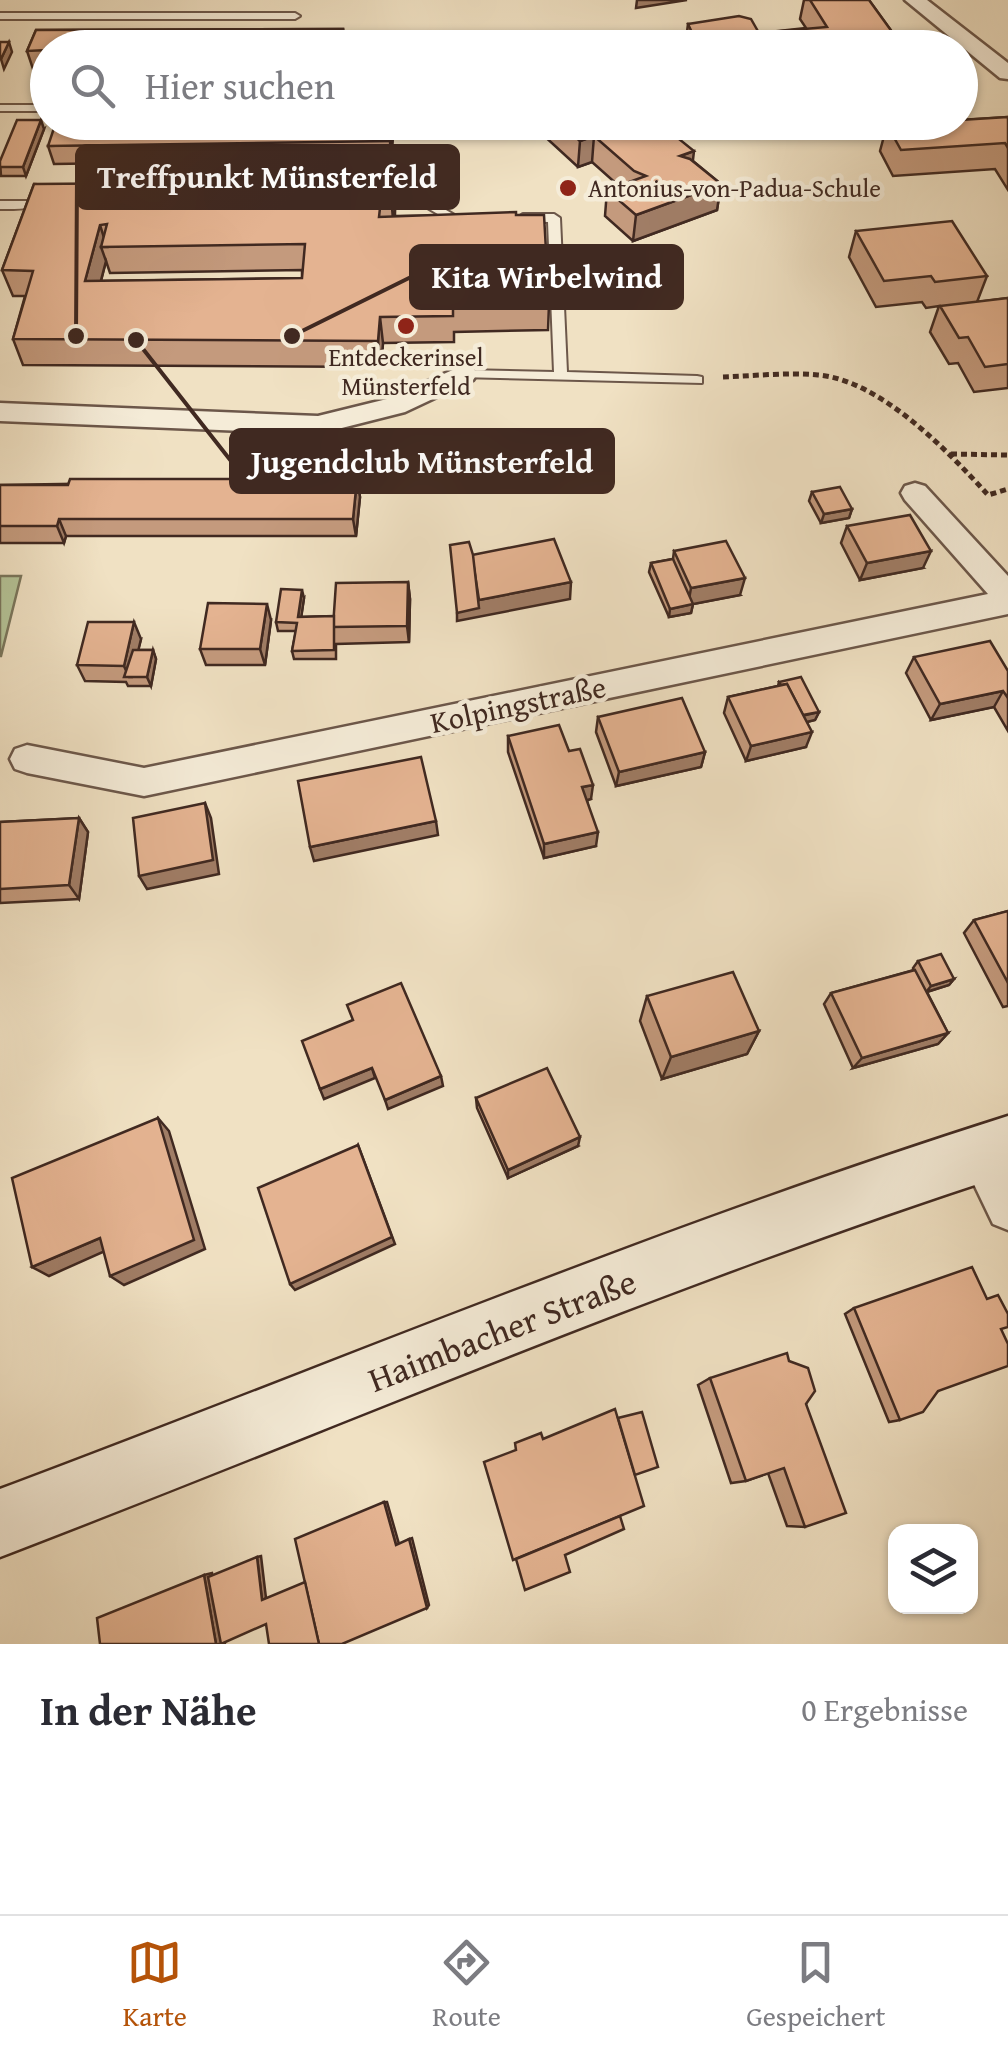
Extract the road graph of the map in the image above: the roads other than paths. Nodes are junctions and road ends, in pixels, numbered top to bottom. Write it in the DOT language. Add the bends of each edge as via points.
graph roads {
  1 [pos="915,0"];
  2 [pos="0,16"];
  3 [pos="295,16"];
  4 [pos="953,30"];
  5 [pos="978,50"];
  6 [pos="1008,74"];
  7 [pos="0,108"];
  8 [pos="30,108"];
  9 [pos="353,183"];
  10 [pos="61,192"];
  11 [pos="0,205"];
  12 [pos="418,218"];
  13 [pos="452,218"];
  14 [pos="469,218"];
  15 [pos="503,218"];
  16 [pos="464,374"];
  17 [pos="561,377"];
  18 [pos="697,380"];
  19 [pos="0,412"];
  20 [pos="915,493"];
  21 [pos="1008,599"];
  22 [pos="27,759"];
  23 [pos="994,1149"];
  24 [pos="1008,1209"];
  25 [pos="0,1523"];
  1 -- 4 [label="street"];
  2 -- 3 [label="lane"];
  5 -- 6 [label="street"];
  7 -- 8 [label="lane"];
  9 -- 13 [label="lane" via="392,183"];
  10 -- 11 [label="lane" via="32,204"];
  12 -- 13 [label="lane"];
  13 -- 14 [label="lane"];
  15 -- 17 [label="lane" via="554,218"];
  16 -- 17 [label="lane"];
  16 -- 19 [label="street" via="394,406 318,425"];
  17 -- 18 [label="lane"];
  20 -- 21 [label="street"];
  21 -- 22 [label="street, Kolpingstraße" via="144,782"];
  23 -- 24 [label="street"];
  23 -- 25 [label="main road, Haimbacher Straße" via="759,1229"];
}
